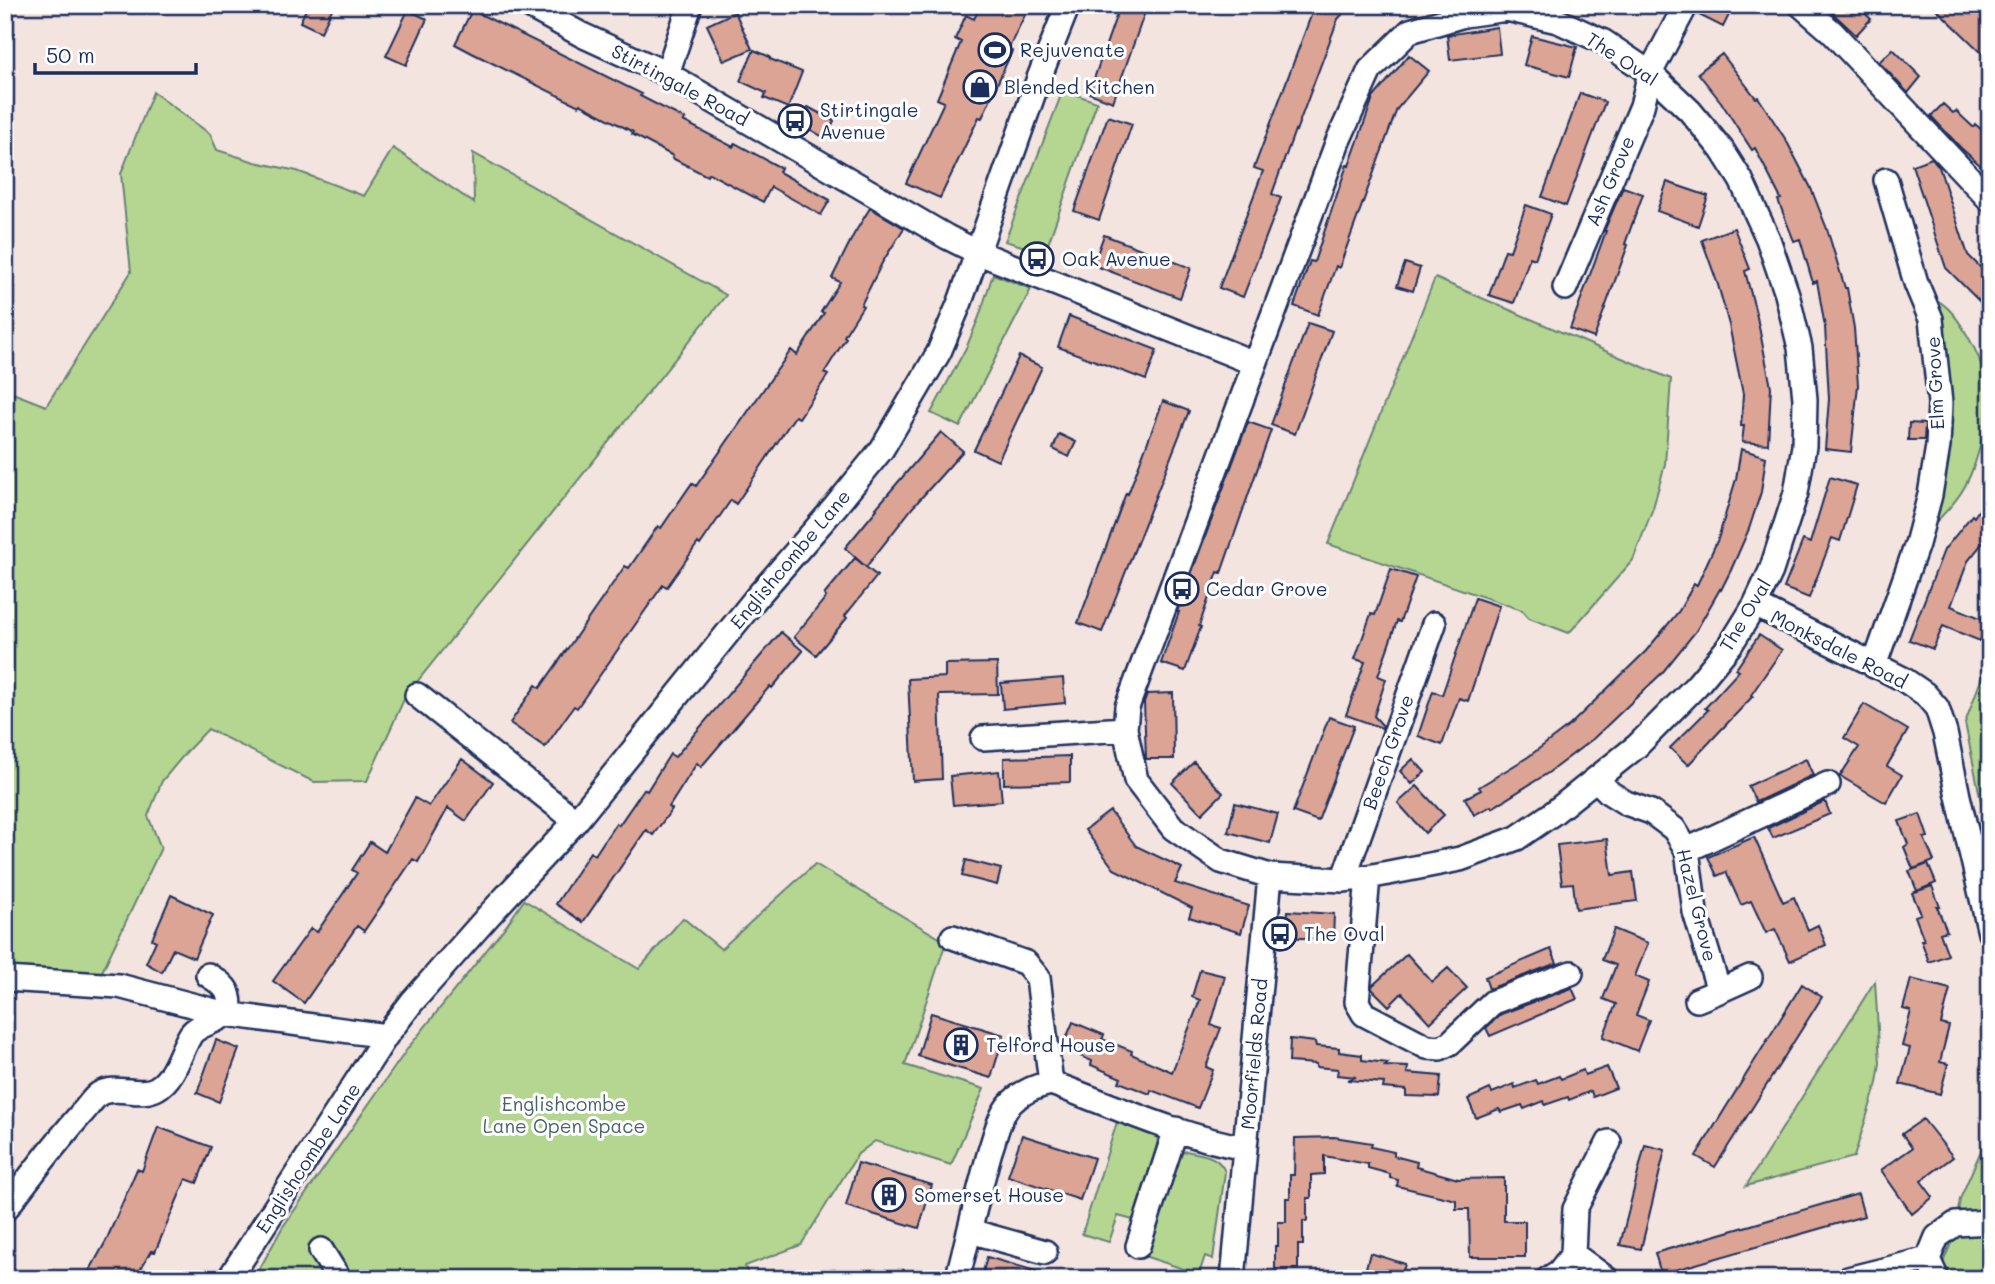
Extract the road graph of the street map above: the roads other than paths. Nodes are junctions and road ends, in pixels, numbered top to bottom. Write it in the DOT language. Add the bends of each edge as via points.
graph roads {
  1 [pos="527,5"];
  2 [pos="691,5"];
  3 [pos="1068,5"];
  4 [pos="1686,5"];
  5 [pos="1801,5"];
  6 [pos="1462,10"];
  7 [pos="1650,72"];
  8 [pos="667,74"];
  9 [pos="1886,180"];
  10 [pos="1990,201"];
  11 [pos="977,252"];
  12 [pos="1564,288"];
  13 [pos="1254,363"];
  14 [pos="1755,606"];
  15 [pos="1434,624"];
  16 [pos="1874,666"];
  17 [pos="417,695"];
  18 [pos="1125,729"];
  19 [pos="983,738"];
  20 [pos="1597,780"];
  21 [pos="1828,784"];
  22 [pos="576,821"];
  23 [pos="1687,850"];
  24 [pos="1270,876"];
  25 [pos="1368,877"];
  26 [pos="1343,880"];
  27 [pos="1990,933"];
  28 [pos="953,937"];
  29 [pos="1572,973"];
  30 [pos="208,975"];
  31 [pos="1750,977"];
  32 [pos="5,979"];
  33 [pos="1719,991"];
  34 [pos="1697,1000"];
  35 [pos="226,1014"];
  36 [pos="386,1036"];
  37 [pos="1051,1083"];
  38 [pos="1176,1129"];
  39 [pos="1609,1142"];
  40 [pos="1245,1148"];
  41 [pos="7,1206"];
  42 [pos="1990,1222"];
  43 [pos="970,1231"];
  44 [pos="1138,1246"];
  45 [pos="321,1250"];
  46 [pos="1045,1252"];
  47 [pos="1573,1254"];
  48 [pos="960,1268"];
  49 [pos="1932,1269"];
  50 [pos="229,1279"];
  51 [pos="339,1279"];
  52 [pos="1233,1279"];
  53 [pos="1548,1279"];
  54 [pos="1607,1279"];
  55 [pos="1848,1279"];
  1 -- 8 [label="street, Stirtingale Road"];
  2 -- 8 [label="street"];
  3 -- 11 [label="street, Englishcombe Lane"];
  4 -- 7 [label="street, Ash Grove"];
  5 -- 10 [label="street" via="1832,32"];
  6 -- 7 [label="street, The Oval" via="1507,9 1558,21 1604,42"];
  6 -- 13 [label="street, The Oval" via="1410,31 1370,70 1338,141"];
  7 -- 12 [label="street, Ash Grove" via="1642,106"];
  7 -- 14 [label="street, The Oval" via="1690,111 1741,180 1768,239 1801,348 1804,446 1796,493"];
  8 -- 11 [label="street, Stirtingale Road"];
  9 -- 16 [label="street, Elm Grove" via="1931,319 1940,403 1930,495"];
  11 -- 13 [label="street"];
  11 -- 22 [label="street, Englishcombe Lane" via="939,352 882,449"];
  13 -- 18 [label="street, The Oval" via="1127,707"];
  14 -- 16 [label="street, Monksdale Road"];
  14 -- 20 [label="street, The Oval" via="1697,685"];
  15 -- 26 [label="street, Beech Grove"];
  16 -- 27 [label="street, Monksdale Road" via="1903,679 1937,708"];
  17 -- 22 [label="street"];
  18 -- 19 [label="street"];
  18 -- 24 [label="street, The Oval" via="1136,780 1173,828 1221,860"];
  20 -- 23 [label="street, Hazel Grove" via="1610,793 1651,812 1674,829"];
  20 -- 25 [label="street, The Oval" via="1517,838 1460,859"];
  21 -- 23 [label="street"];
  22 -- 36 [label="street, Englishcombe Lane"];
  23 -- 33 [label="street, Hazel Grove" via="1695,912"];
  24 -- 26 [label="street, The Oval"];
  24 -- 40 [label="street, Moorfields Road"];
  25 -- 26 [label="street, The Oval"];
  25 -- 29 [label="street" via="1357,1002 1364,1014 1427,1047 1450,1043 1493,1002"];
  28 -- 37 [label="street" via="1026,963 1038,978"];
  30 -- 35 [label="street" via="228,992 231,1004"];
  31 -- 33 [label="street, Hazel Grove"];
  32 -- 35 [label="street" via="120,986"];
  33 -- 34 [label="street, Hazel Grove"];
  35 -- 36 [label="street"];
  35 -- 41 [label="street" via="192,1032 165,1083 155,1090 100,1093"];
  36 -- 50 [label="street, Englishcombe Lane"];
  37 -- 38 [label="street, Moorfields Road"];
  37 -- 43 [label="street" via="1024,1092 1000,1118"];
  38 -- 40 [label="street, Moorfields Road"];
  38 -- 44 [label="street"];
  39 -- 47 [label="street" via="1575,1209"];
  40 -- 52 [label="street, Moorfields Road"];
  42 -- 49 [label="street" via="1955,1224 1937,1237"];
  43 -- 46 [label="street"];
  43 -- 48 [label="street"];
  45 -- 51 [label="street"];
  47 -- 53 [label="street"];
  47 -- 54 [label="street"];
  49 -- 55 [label="street"];
}
